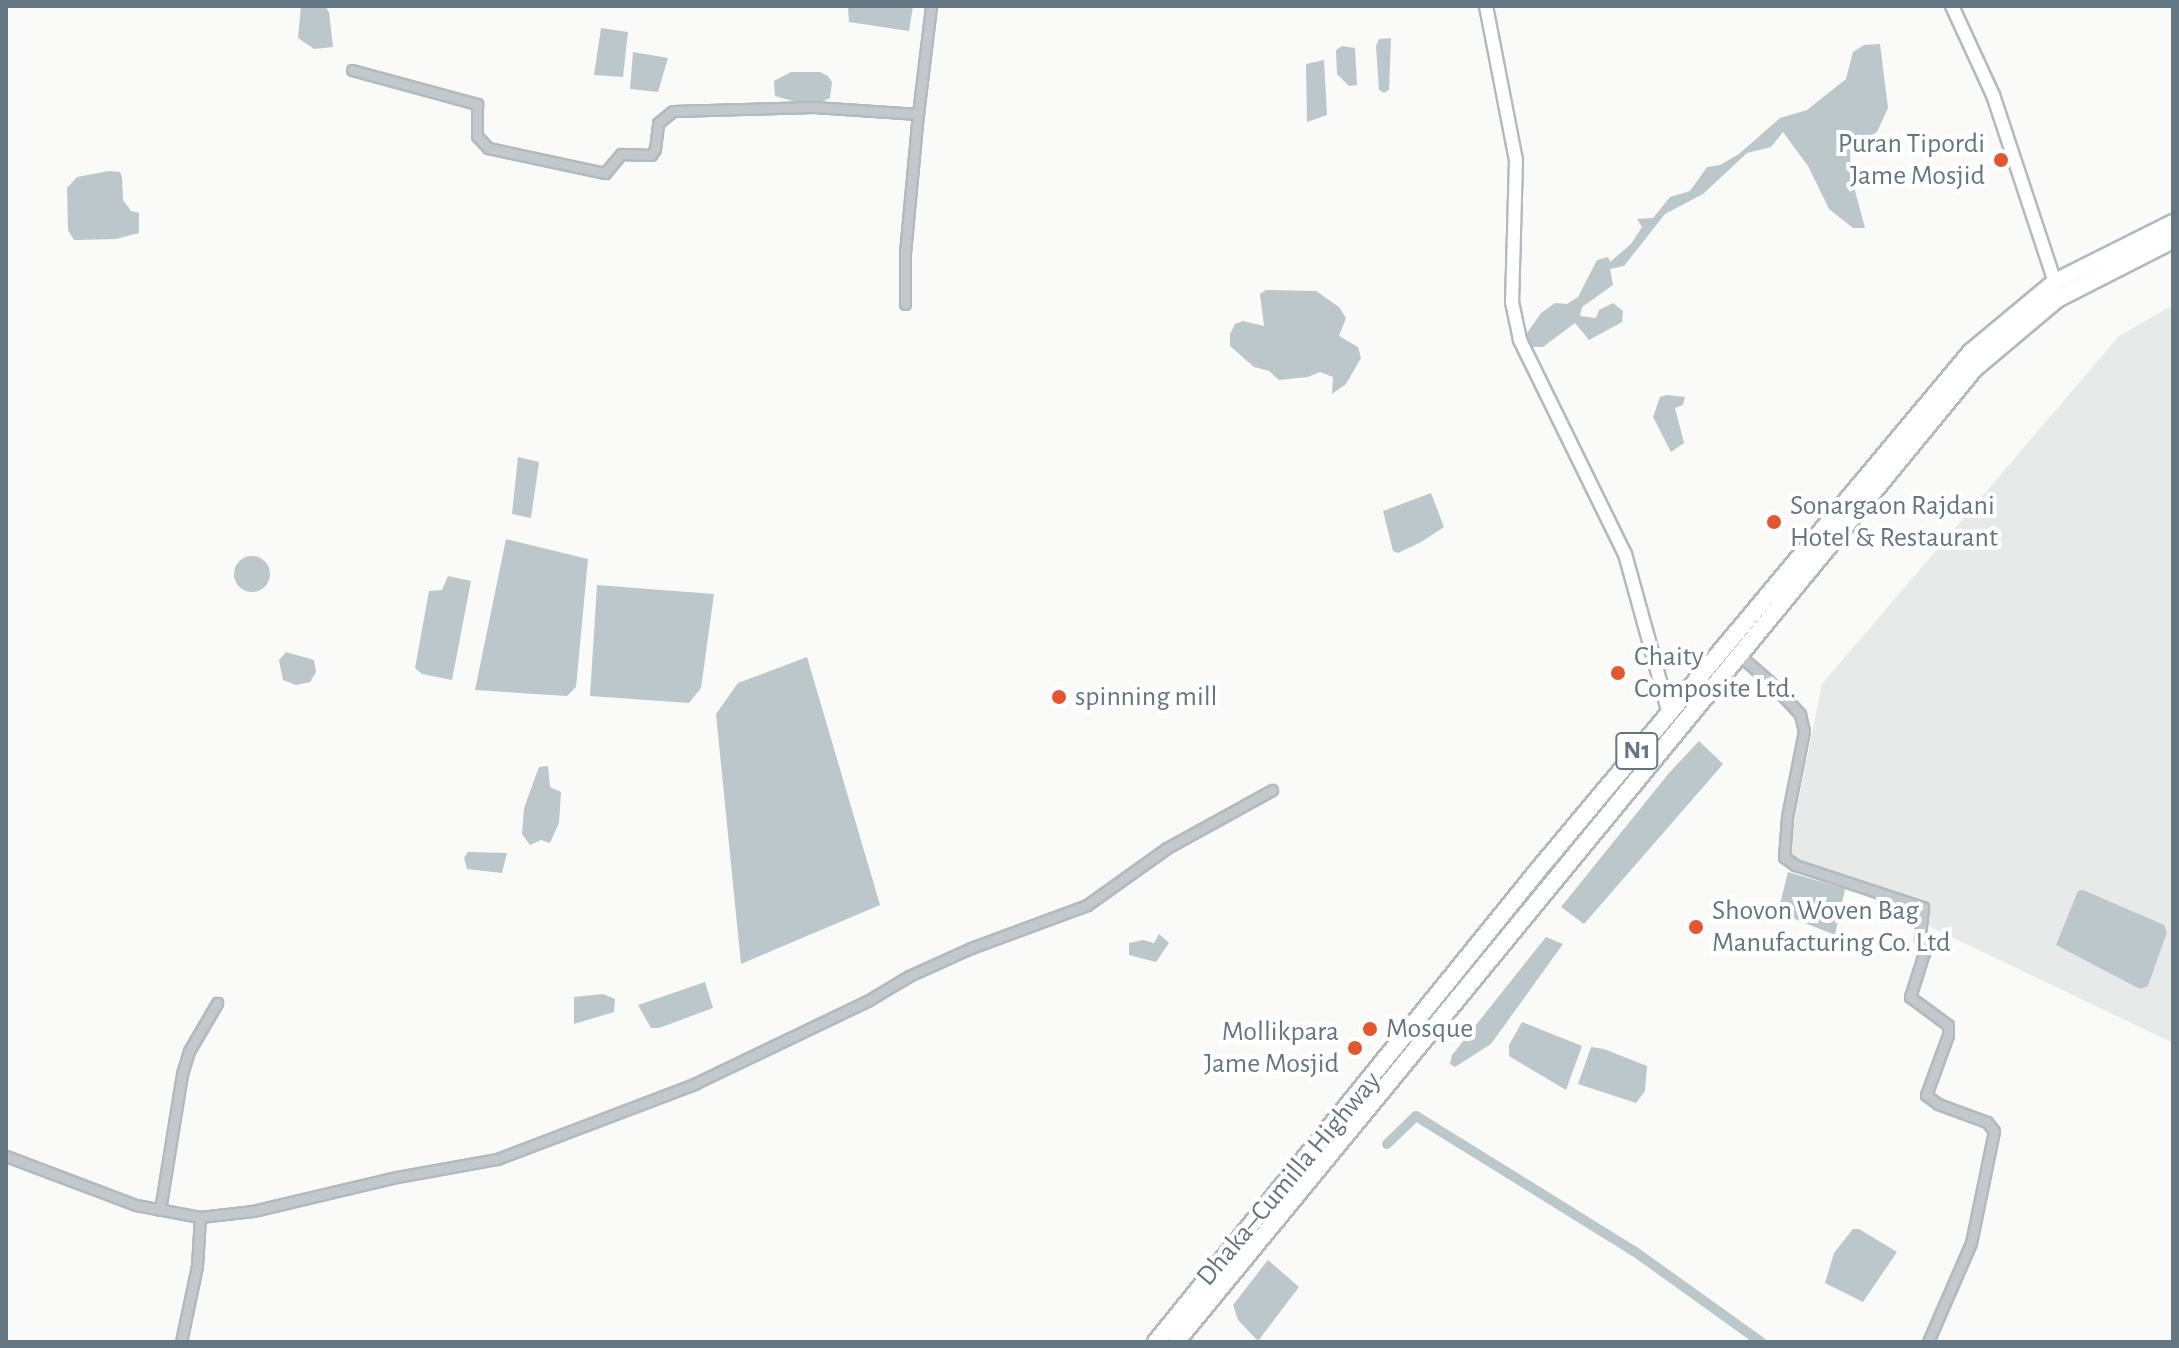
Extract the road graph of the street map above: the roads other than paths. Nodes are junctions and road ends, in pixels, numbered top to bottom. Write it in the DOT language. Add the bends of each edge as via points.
graph roads {
  1 [pos="931,6"];
  2 [pos="1486,6"];
  3 [pos="1952,6"];
  4 [pos="352,70"];
  5 [pos="918,114"];
  6 [pos="2173,223"];
  7 [pos="2173,240"];
  8 [pos="2053,290"];
  9 [pos="905,304"];
  10 [pos="1739,655"];
  11 [pos="1669,714"];
  12 [pos="1272,790"];
  13 [pos="217,1003"];
  14 [pos="6,1156"];
  15 [pos="160,1210"];
  16 [pos="200,1217"];
  17 [pos="181,1342"];
  18 [pos="1156,1342"];
  19 [pos="1176,1342"];
  20 [pos="1928,1342"];
  1 -- 5 [label="street"];
  2 -- 11 [label="street" via="1516,160 1512,302 1520,340 1625,554"];
  3 -- 8 [label="street" via="1993,95"];
  4 -- 5 [label="street" via="471,101 479,108 479,140 488,148 588,172 605,173 621,154 651,155 658,123 673,111 814,107"];
  5 -- 9 [label="street"];
  6 -- 8 [label="highway, Dhaka–Cumilla Highway / N1"];
  7 -- 8 [label="highway, Dhaka–Cumilla Highway / N1"];
  8 -- 10 [label="highway, Dhaka–Cumilla Highway / N1" via="1974,369"];
  8 -- 11 [label="highway, Dhaka–Cumilla Highway / N1" via="1971,352"];
  10 -- 19 [label="highway, Dhaka–Cumilla Highway / N1"];
  10 -- 20 [label="street" via="1800,714 1804,731 1784,857 1923,907 1924,953 1910,997 1948,1025 1926,1095 1987,1122 1994,1131 1971,1243"];
  11 -- 18 [label="highway, Dhaka–Cumilla Highway / N1"];
  12 -- 16 [label="street" via="1167,848 1087,905 971,948 620,1115 497,1159 253,1211"];
  13 -- 15 [label="street" via="182,1074"];
  14 -- 15 [label="street"];
  15 -- 16 [label="street"];
  16 -- 17 [label="street" via="197,1266"];
}
